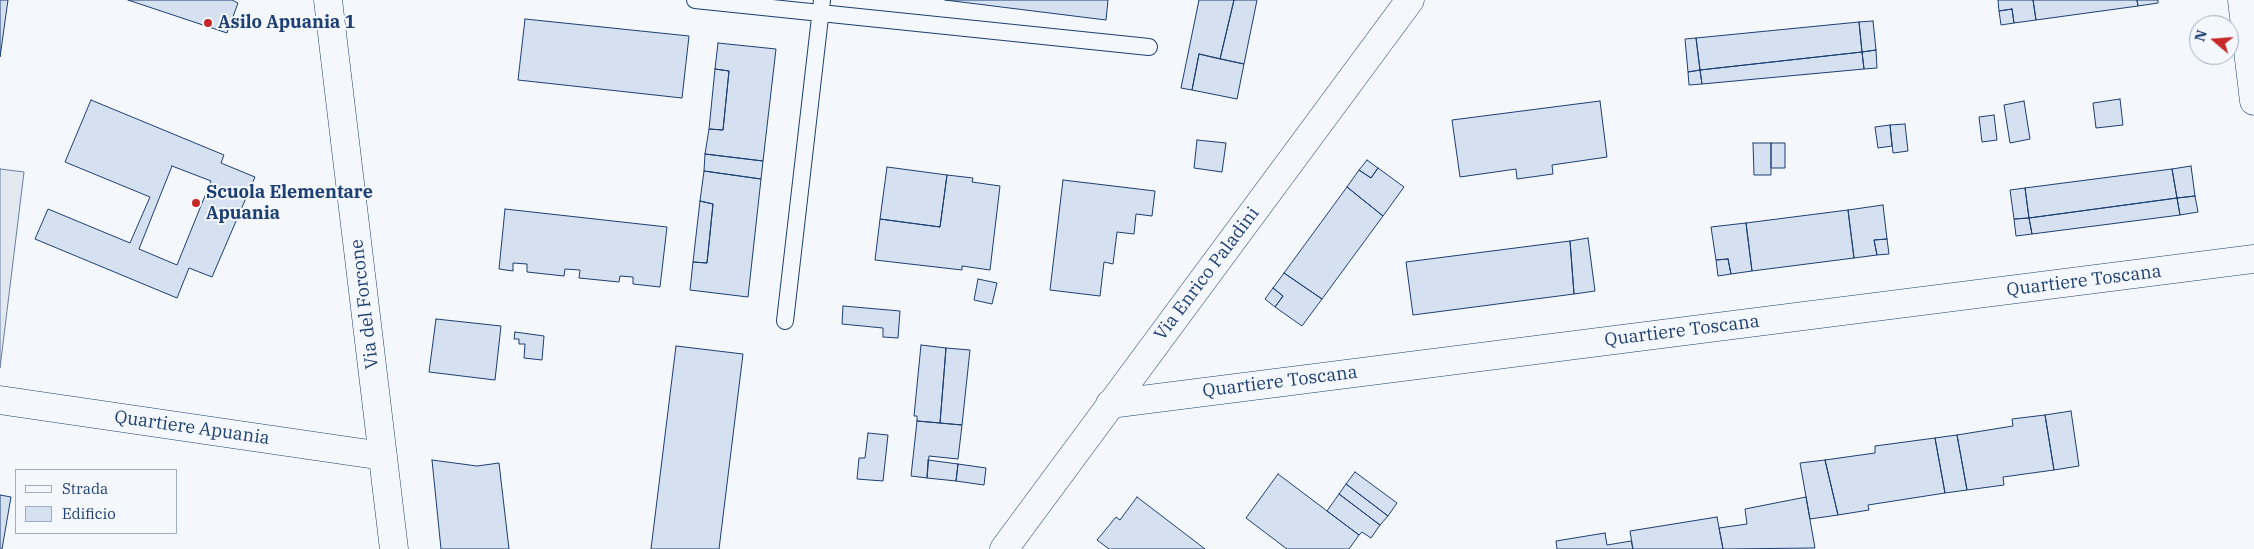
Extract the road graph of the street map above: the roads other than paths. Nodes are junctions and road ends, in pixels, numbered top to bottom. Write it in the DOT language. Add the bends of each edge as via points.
graph roads {
  1 [pos="328,0"];
  2 [pos="695,0"];
  3 [pos="1410,0"];
  4 [pos="2242,0"];
  5 [pos="821,7"];
  6 [pos="1149,47"];
  7 [pos="2254,101"];
  8 [pos="2254,259"];
  9 [pos="785,321"];
  10 [pos="0,400"];
  11 [pos="1110,404"];
  12 [pos="383,456"];
  13 [pos="394,549"];
  14 [pos="1004,549"];
  1 -- 12 [label="street, Via del Forcone"];
  2 -- 5 [label="lane"];
  3 -- 11 [label="street, Via Enrico Paladini"];
  4 -- 7 [label="street"];
  5 -- 6 [label="lane"];
  5 -- 9 [label="lane"];
  8 -- 11 [label="street, Quartiere Toscana"];
  10 -- 12 [label="street, Quartiere Apuania"];
  11 -- 14 [label="street, Via Enrico Paladini"];
  12 -- 13 [label="street, Via del Forcone"];
}
